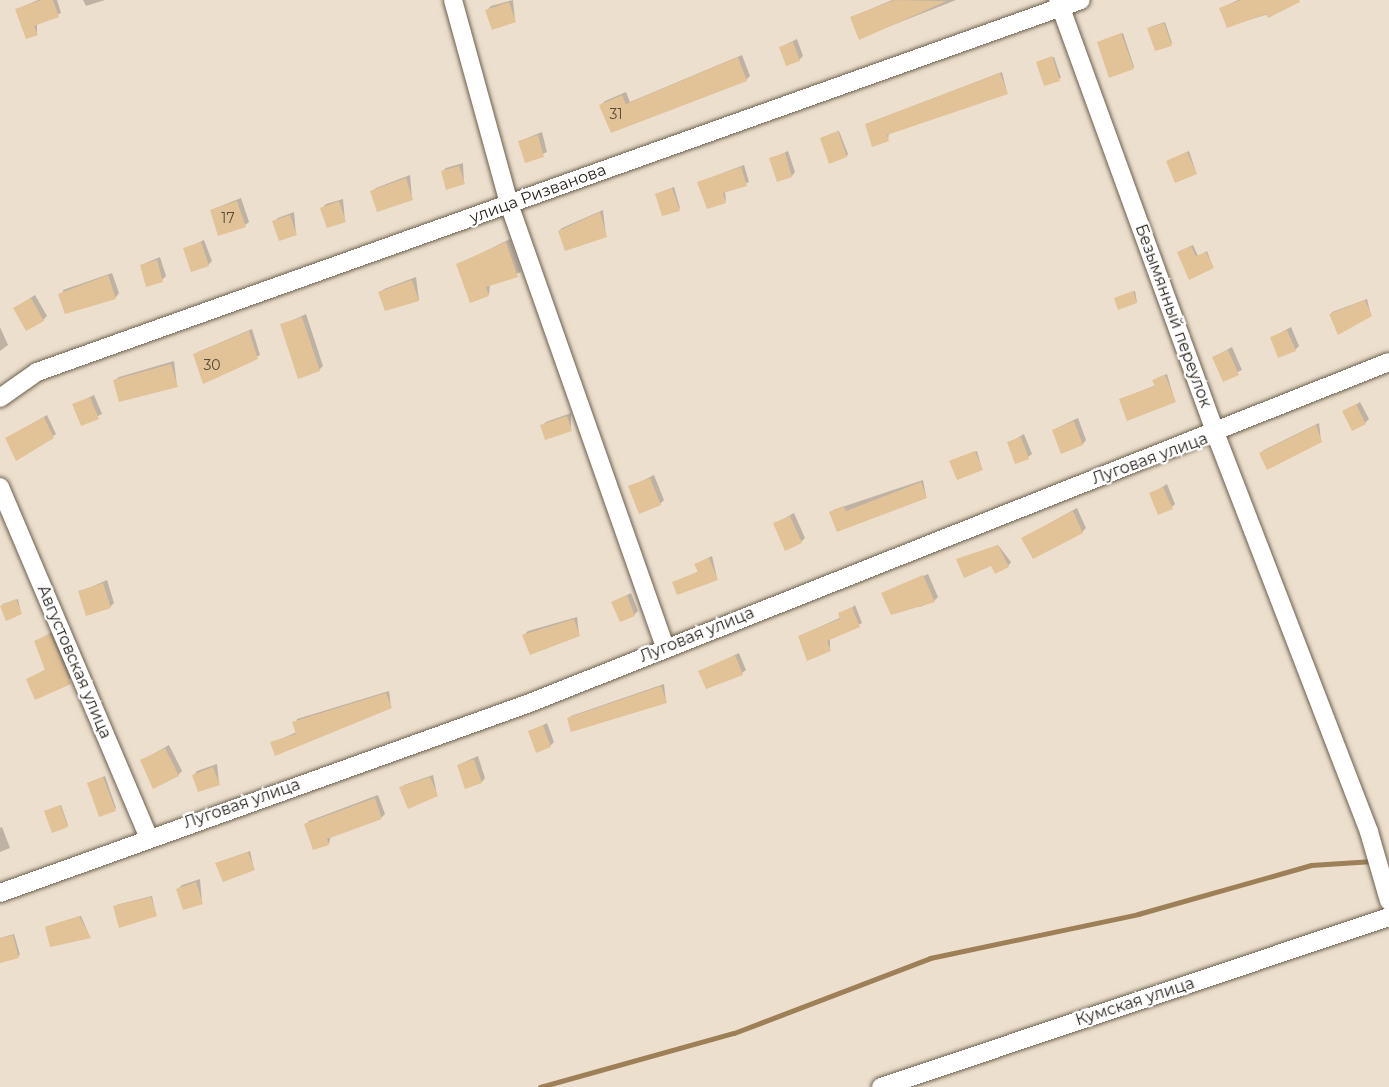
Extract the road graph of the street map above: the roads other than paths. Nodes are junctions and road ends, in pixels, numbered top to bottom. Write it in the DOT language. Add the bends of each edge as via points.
graph roads {
  1 [pos="453,0"];
  2 [pos="1081,0"];
  3 [pos="1060,4"];
  4 [pos="509,204"];
  5 [pos="1389,362"];
  6 [pos="0,398"];
  7 [pos="1216,435"];
  8 [pos="0,487"];
  9 [pos="665,648"];
  10 [pos="148,836"];
  11 [pos="0,893"];
  12 [pos="1387,895"];
  13 [pos="1389,917"];
  14 [pos="881,1087"];
  1 -- 4 [label="street"];
  2 -- 3 [label="street, улица Ризванова"];
  3 -- 4 [label="street, улица Ризванова"];
  3 -- 7 [label="street, Безымянный переулок"];
  4 -- 6 [label="street, улица Ризванова" via="37,372"];
  4 -- 9 [label="street" via="591,449"];
  5 -- 7 [label="street, Луговая улица"];
  7 -- 9 [label="street, Луговая улица" via="1002,512"];
  7 -- 12 [label="street, Безымянный переулок" via="1370,832"];
  8 -- 10 [label="street, Августовская улица"];
  9 -- 10 [label="street, Луговая улица" via="526,704"];
  10 -- 11 [label="street, Луговая улица"];
  13 -- 14 [label="street, Кумская улица"];
}
